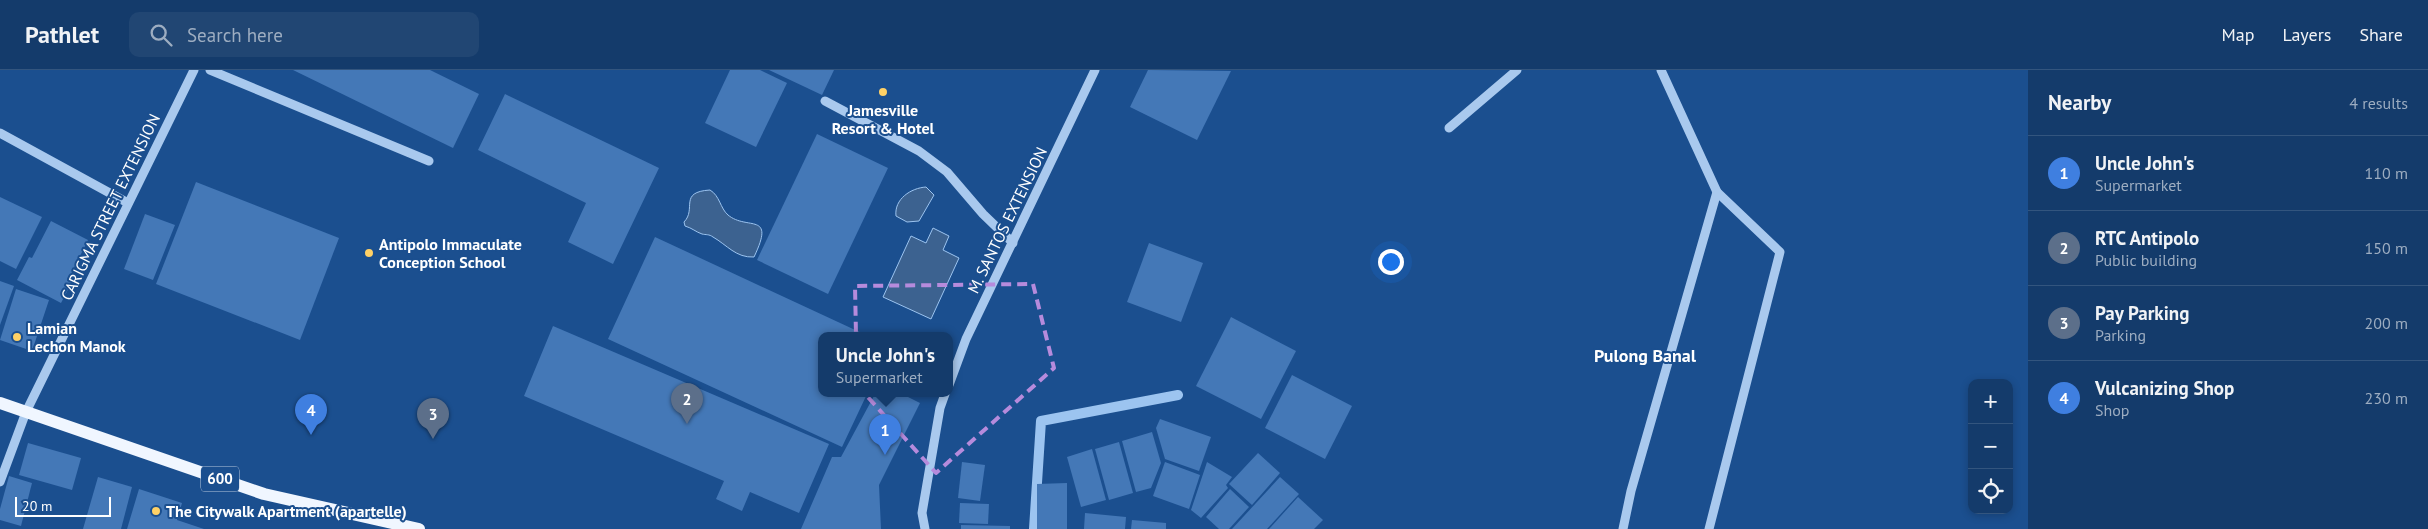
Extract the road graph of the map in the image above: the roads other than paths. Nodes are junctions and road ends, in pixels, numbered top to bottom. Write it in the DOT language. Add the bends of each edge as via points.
graph roads {
  1 [pos="194,70"];
  2 [pos="210,70"];
  3 [pos="1096,70"];
  4 [pos="1517,70"];
  5 [pos="1661,70"];
  6 [pos="826,101"];
  7 [pos="1449,128"];
  8 [pos="0,132"];
  9 [pos="429,161"];
  10 [pos="1717,192"];
  11 [pos="128,203"];
  12 [pos="1013,243"];
  13 [pos="953,374"];
  14 [pos="944,397"];
  15 [pos="0,402"];
  16 [pos="26,412"];
  17 [pos="0,482"];
  18 [pos="419,529"];
  19 [pos="925,529"];
  20 [pos="1623,529"];
  21 [pos="1709,529"];
  1 -- 11 [label="street, CARIGMA STREET EXTENSION"];
  2 -- 9 [label="street"];
  3 -- 12 [label="street, M. SANTOS EXTENSION"];
  4 -- 7 [label="street"];
  5 -- 10 [label="street"];
  6 -- 12 [label="street" via="919,151 947,172"];
  8 -- 11 [label="street"];
  10 -- 20 [label="street" via="1631,491"];
  10 -- 21 [label="street" via="1780,252"];
  11 -- 16 [label="street, CARIGMA STREET EXTENSION"];
  12 -- 13 [label="street, M. SANTOS EXTENSION" via="966,339"];
  14 -- 19 [label="street" via="922,513"];
  15 -- 16 [label="main road, 600"];
  16 -- 17 [label="street, CARIGMA STREET EXTENSION"];
  16 -- 18 [label="main road, 600" via="264,494"];
}
